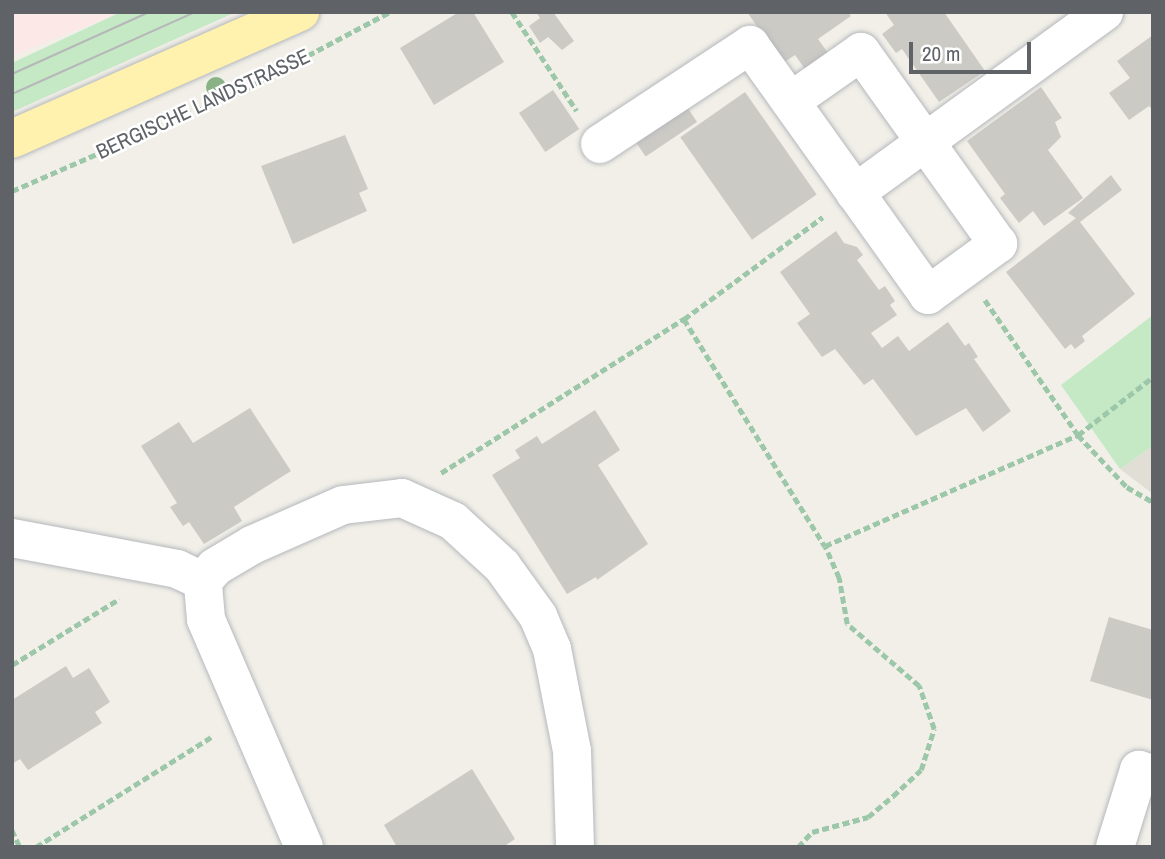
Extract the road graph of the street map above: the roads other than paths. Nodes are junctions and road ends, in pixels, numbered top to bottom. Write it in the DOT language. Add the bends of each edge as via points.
graph roads {
  1 [pos="300,12"];
  2 [pos="1082,18"];
  3 [pos="791,101"];
  4 [pos="12,139"];
  5 [pos="926,141"];
  6 [pos="600,144"];
  7 [pos="855,193"];
  8 [pos="12,537"];
  9 [pos="190,575"];
  10 [pos="1153,774"];
  11 [pos="304,847"];
  12 [pos="575,847"];
  13 [pos="1115,847"];
  1 -- 4 [label="main road, BERGISCHE LANDSTRASSE"];
  2 -- 5 [label="street"];
  3 -- 5 [label="street" via="861,52"];
  3 -- 6 [label="street" via="750,45"];
  3 -- 7 [label="street"];
  5 -- 7 [label="street"];
  5 -- 7 [label="street" via="998,244 928,295"];
  8 -- 9 [label="street"];
  9 -- 11 [label="street"];
  9 -- 12 [label="street" via="343,505 402,498 453,521 502,566 538,616 552,649 572,751"];
  10 -- 13 [label="street" via="1139,770"];
}
